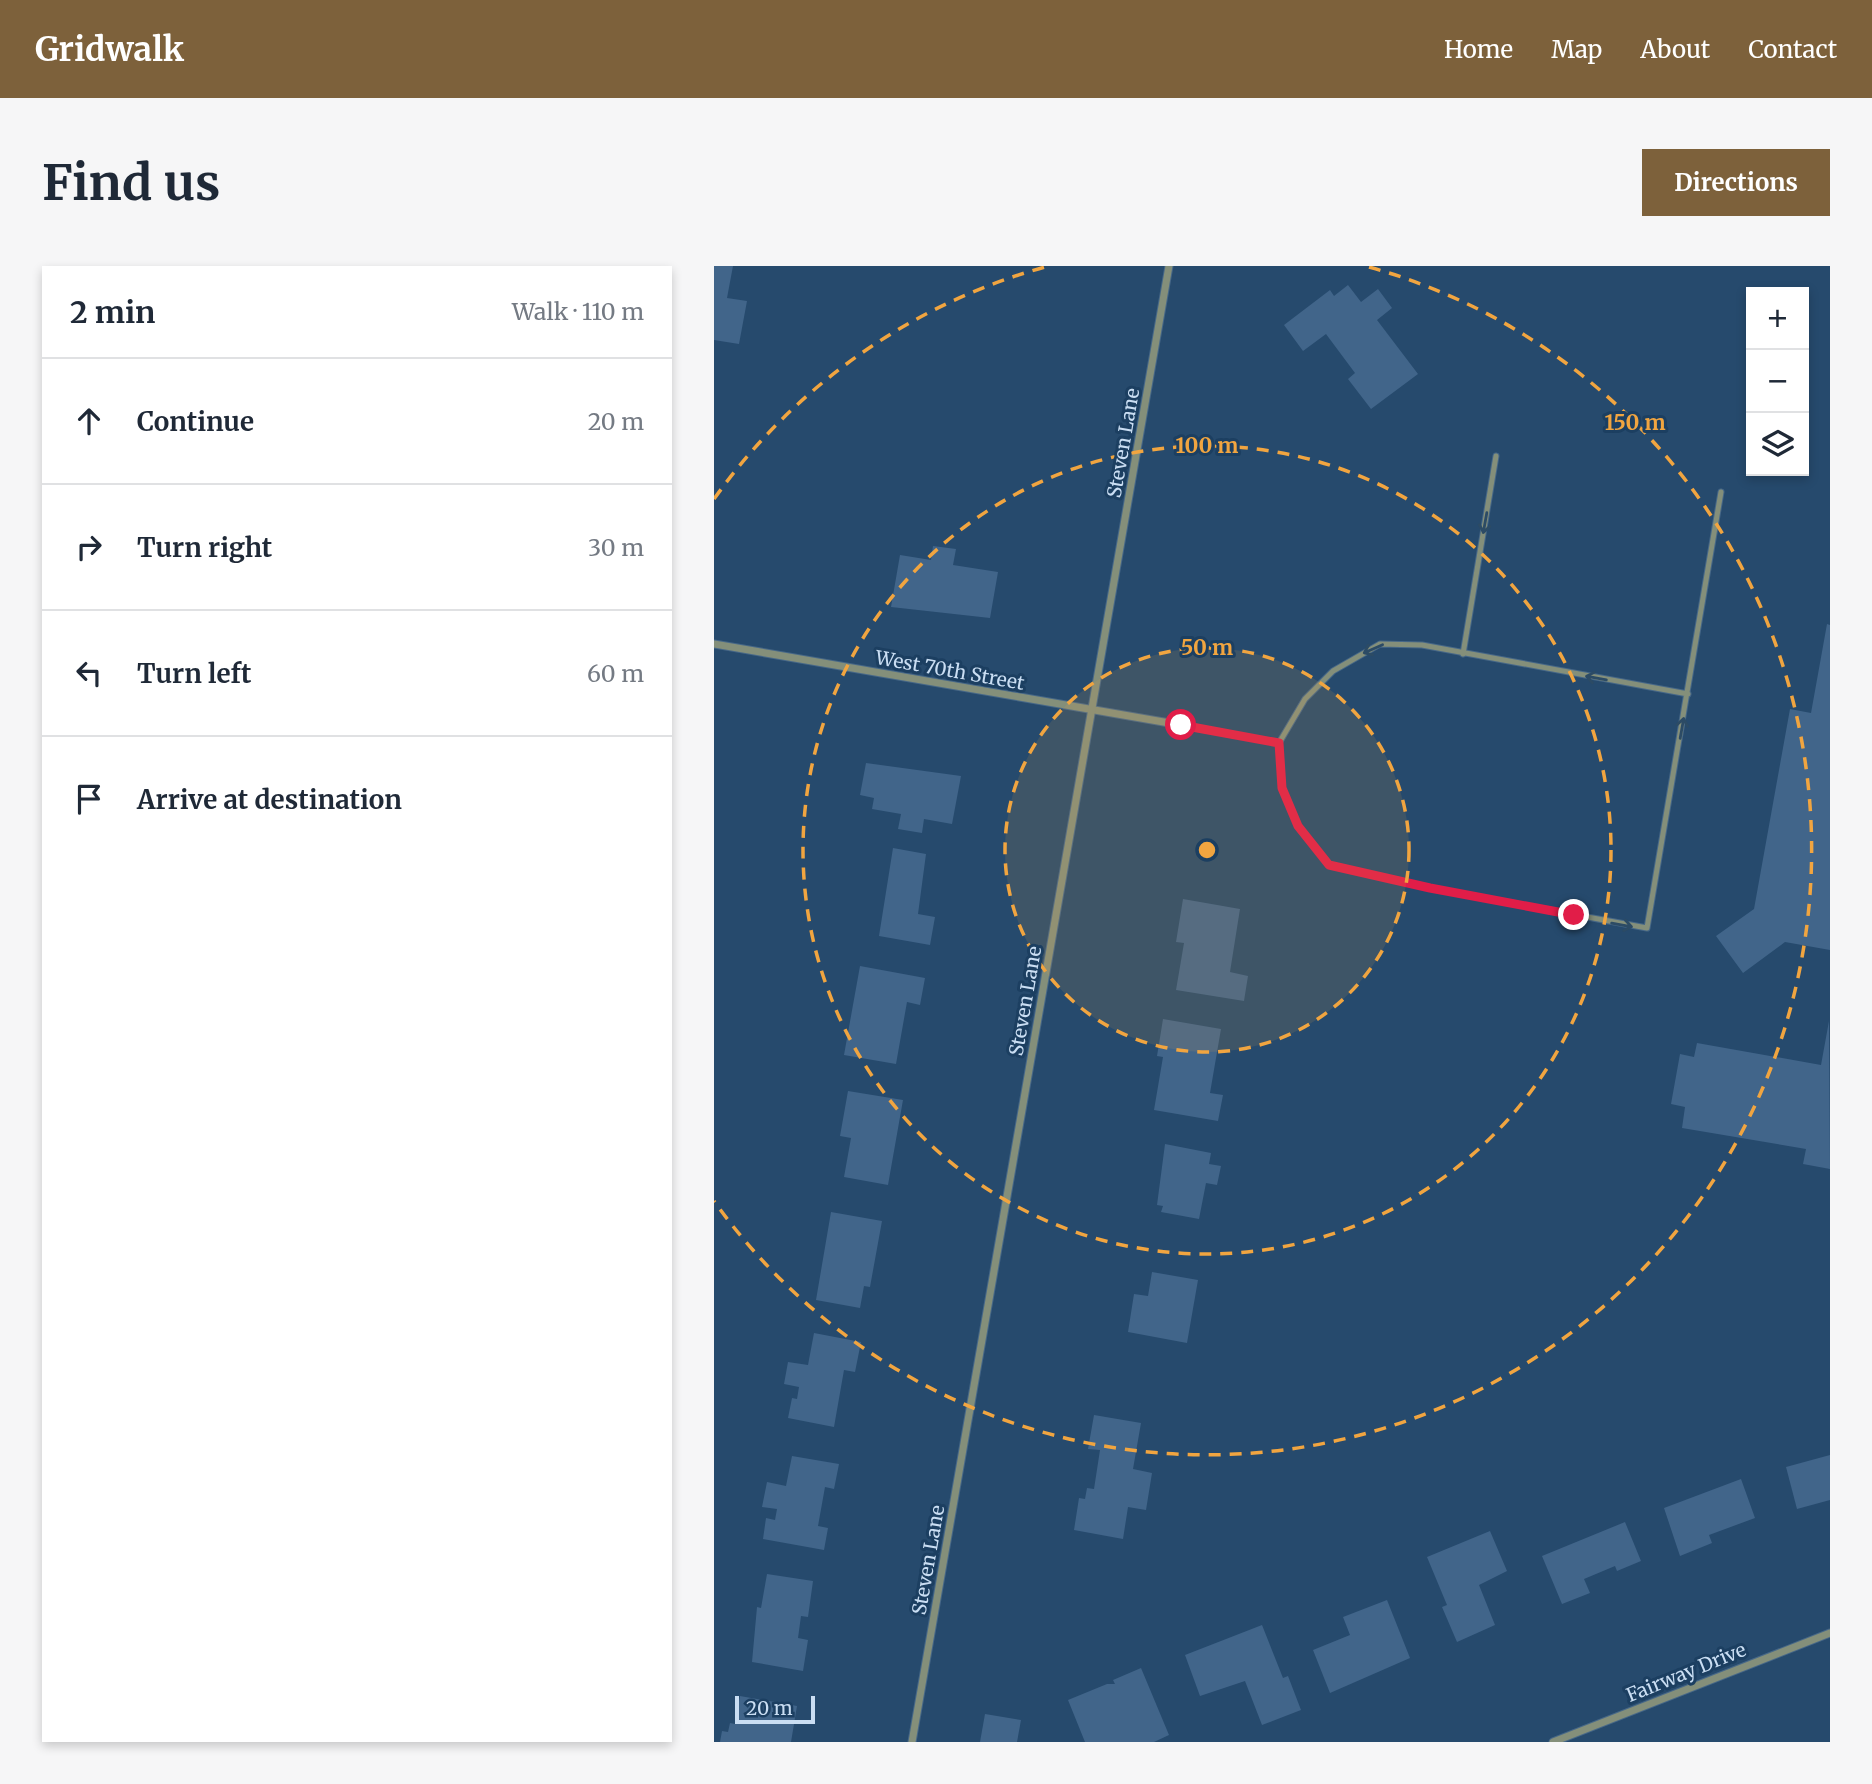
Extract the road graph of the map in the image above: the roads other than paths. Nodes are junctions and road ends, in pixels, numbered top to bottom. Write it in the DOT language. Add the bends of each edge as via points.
graph roads {
  1 [pos="1169,266"];
  2 [pos="1496,456"];
  3 [pos="1721,492"];
  4 [pos="714,644"];
  5 [pos="1463,654"];
  6 [pos="1688,694"];
  7 [pos="1092,711"];
  8 [pos="1181,725"];
  9 [pos="1279,743"];
  10 [pos="1830,1633"];
  11 [pos="912,1742"];
  12 [pos="1553,1742"];
  1 -- 7 [label="street, Steven Lane"];
  2 -- 5 [label="lane, one-way"];
  3 -- 6 [label="lane"];
  4 -- 7 [label="street, West 70th Street"];
  6 -- 5 [label="lane, one-way"];
  5 -- 9 [label="lane, one-way" via="1422,645 1380,644 1333,671 1305,699"];
  9 -- 6 [label="lane, one-way" via="1282,788 1298,826 1329,865 1647,928"];
  7 -- 8 [label="street, West 70th Street"];
  7 -- 11 [label="street, Steven Lane"];
  8 -- 9 [label="lane"];
  10 -- 12 [label="street, Fairway Drive"];
}
